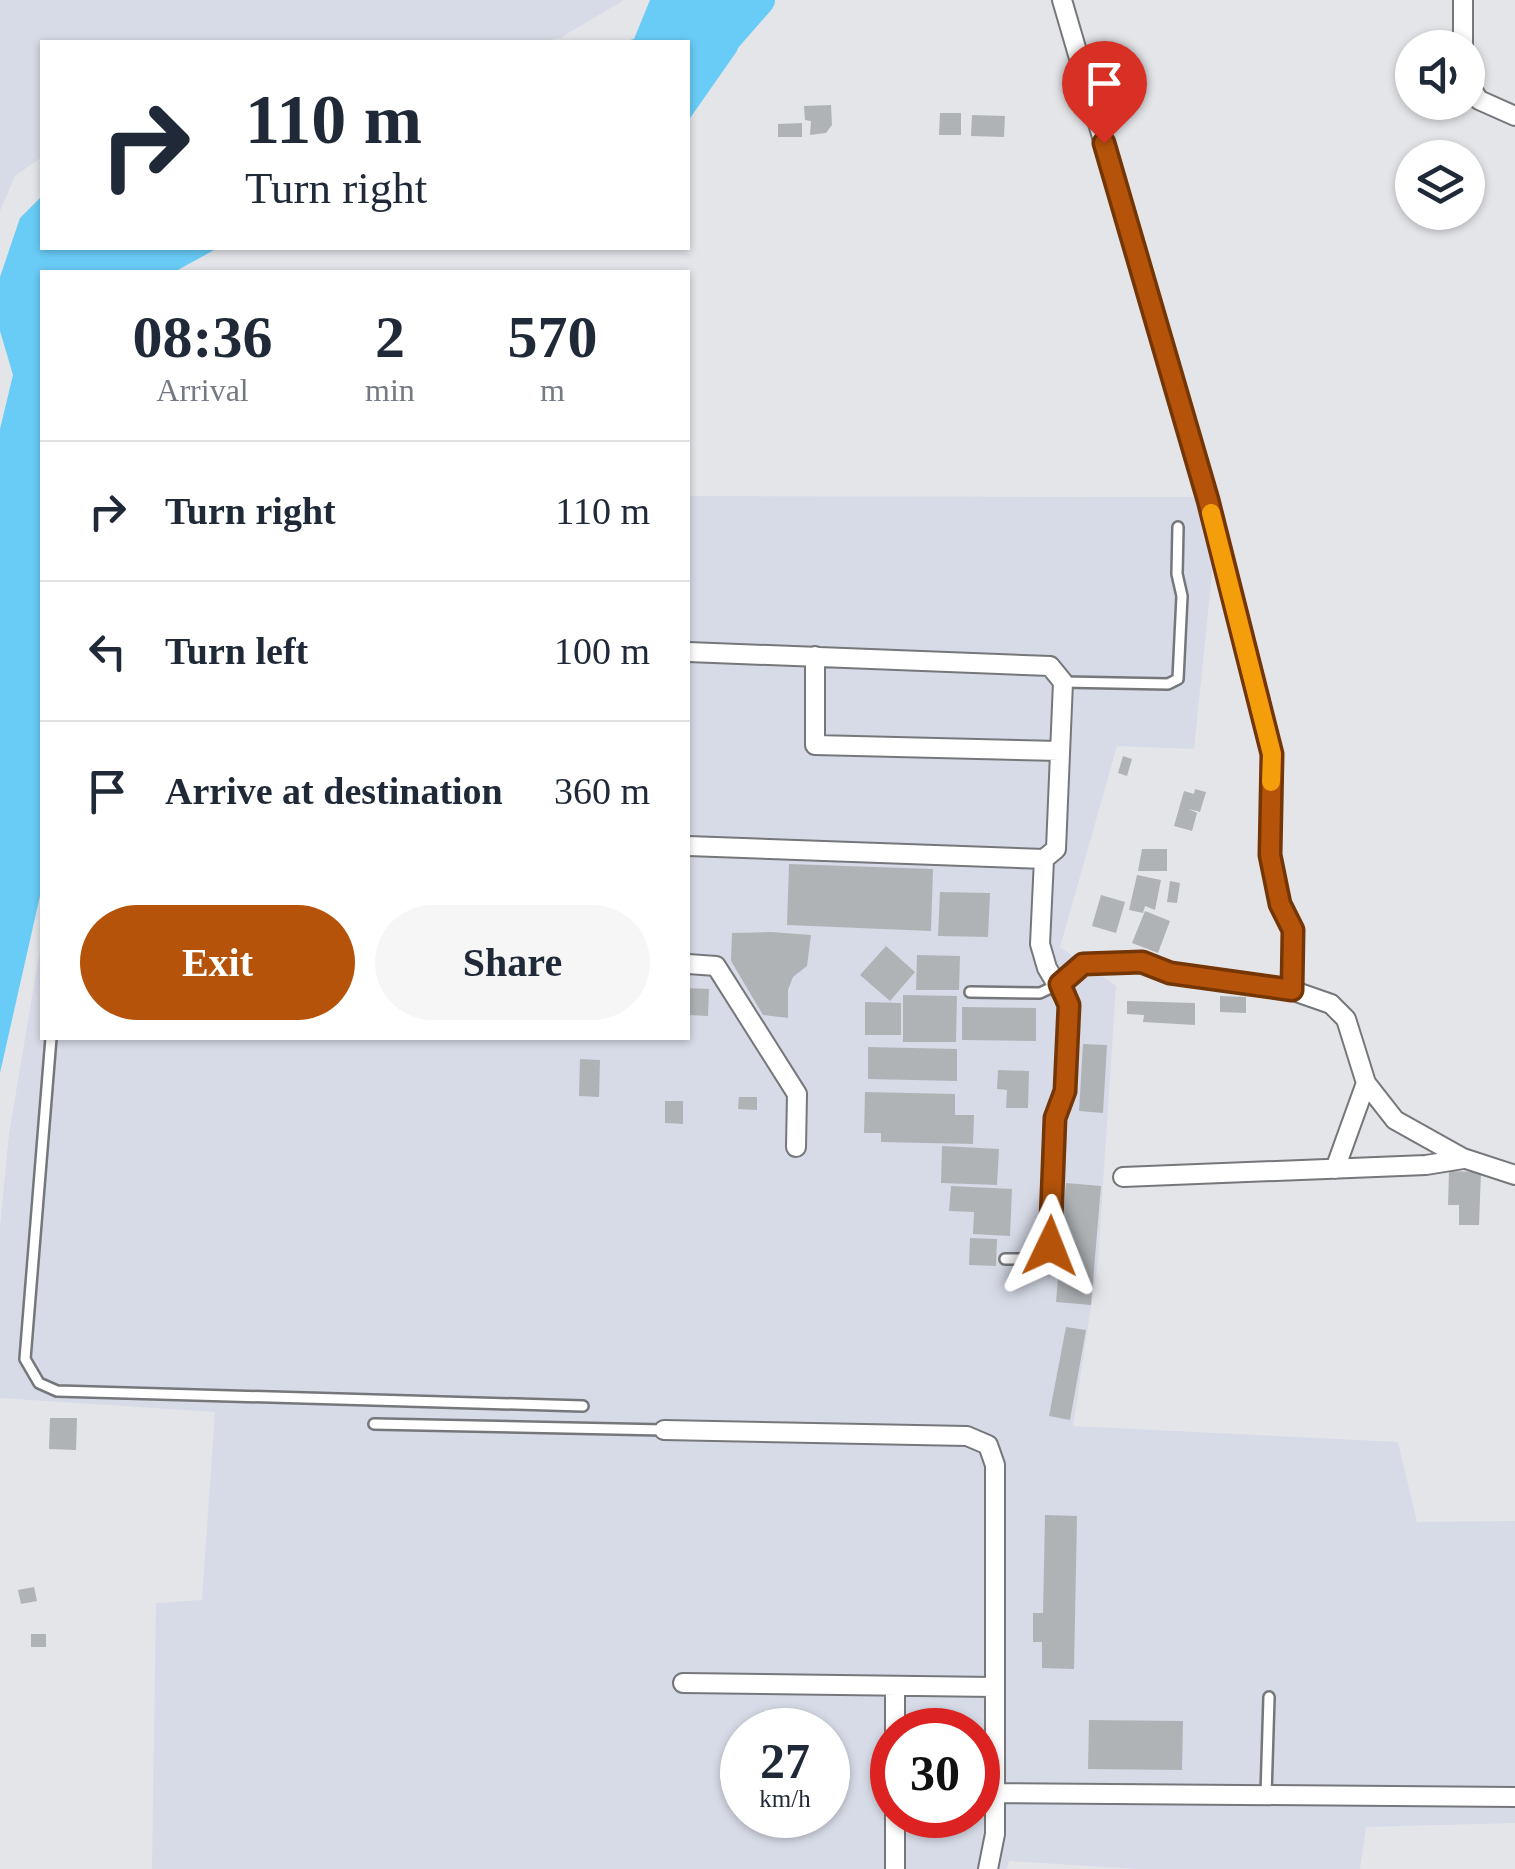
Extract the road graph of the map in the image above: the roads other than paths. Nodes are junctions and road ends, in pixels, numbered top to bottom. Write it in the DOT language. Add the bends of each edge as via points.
graph roads {
  1 [pos="1062,0"];
  2 [pos="1463,0"];
  3 [pos="1462,30"];
  4 [pos="1485,103"];
  5 [pos="1515,116"];
  6 [pos="1178,527"];
  7 [pos="690,652"];
  8 [pos="816,656"];
  9 [pos="1063,682"];
  10 [pos="1060,751"];
  11 [pos="690,846"];
  12 [pos="1044,859"];
  13 [pos="690,964"];
  14 [pos="1060,984"];
  15 [pos="1292,990"];
  16 [pos="970,992"];
  17 [pos="51,1040"];
  18 [pos="1366,1082"];
  19 [pos="796,1147"];
  20 [pos="1463,1158"];
  21 [pos="1335,1169"];
  22 [pos="1515,1175"];
  23 [pos="1123,1177"];
  24 [pos="1050,1246"];
  25 [pos="1004,1259"];
  26 [pos="583,1406"];
  27 [pos="374,1424"];
  28 [pos="664,1430"];
  29 [pos="684,1683"];
  30 [pos="895,1686"];
  31 [pos="994,1687"];
  32 [pos="1269,1697"];
  33 [pos="895,1708"];
  34 [pos="994,1708"];
  35 [pos="1000,1794"];
  36 [pos="1266,1795"];
  37 [pos="1515,1797"];
  38 [pos="895,1838"];
  39 [pos="993,1838"];
  40 [pos="895,1869"];
  41 [pos="988,1869"];
  1 -- 15 [label="street" via="1208,500 1272,754 1270,855 1293,930"];
  2 -- 3 [label="street"];
  4 -- 5 [label="street"];
  6 -- 9 [label="lane" via="1178,678 1168,684"];
  7 -- 8 [label="street"];
  8 -- 9 [label="street" via="1050,666"];
  8 -- 10 [label="street" via="815,744"];
  9 -- 10 [label="street"];
  10 -- 12 [label="street" via="1056,849"];
  11 -- 12 [label="street"];
  12 -- 14 [label="street" via="1040,944"];
  13 -- 19 [label="street" via="716,966 798,1094"];
  14 -- 15 [label="street" via="1083,964 1142,962 1170,973"];
  14 -- 16 [label="lane" via="1040,993"];
  14 -- 24 [label="street" via="1069,1005 1065,1091 1055,1118"];
  15 -- 18 [label="street" via="1332,1004 1346,1019"];
  17 -- 26 [label="lane" via="25,1358 39,1383 57,1391"];
  18 -- 20 [label="street" via="1395,1120"];
  18 -- 21 [label="street"];
  20 -- 21 [label="street"];
  20 -- 22 [label="street"];
  21 -- 23 [label="street"];
  24 -- 25 [label="lane" via="1026,1258"];
  27 -- 28 [label="lane"];
  28 -- 31 [label="street" via="967,1436 988,1445 995,1464"];
  29 -- 30 [label="street"];
  30 -- 31 [label="street"];
  30 -- 33 [label="street"];
  31 -- 34 [label="street"];
  32 -- 36 [label="lane"];
  35 -- 36 [label="street"];
  36 -- 37 [label="street"];
  38 -- 40 [label="street"];
  39 -- 41 [label="street"];
}
